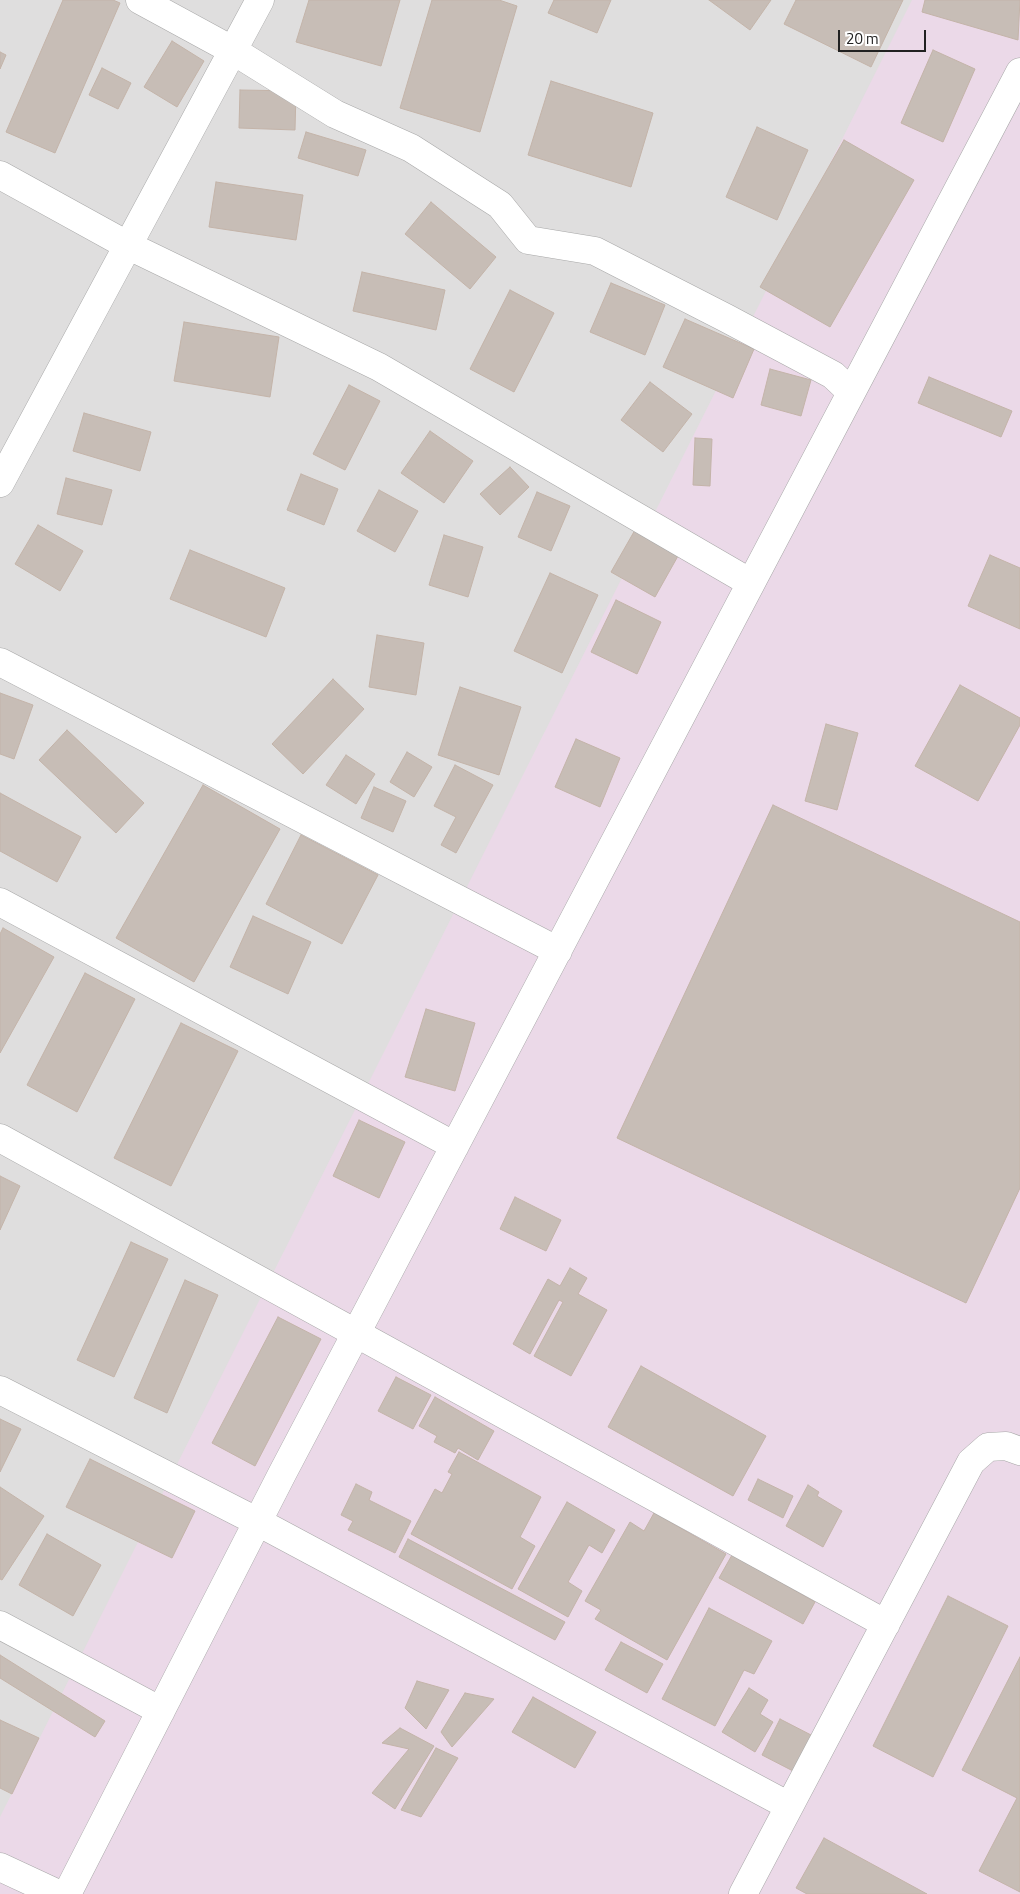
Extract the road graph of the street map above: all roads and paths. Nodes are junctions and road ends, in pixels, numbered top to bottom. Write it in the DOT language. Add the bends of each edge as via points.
graph roads {
  1 [pos="140,0"];
  2 [pos="260,0"];
  3 [pos="232,50"];
  4 [pos="1020,72"];
  5 [pos="0,175"];
  6 [pos="127,245"];
  7 [pos="851,392"];
  8 [pos="0,483"];
  9 [pos="751,583"];
  10 [pos="0,662"];
  11 [pos="0,902"];
  12 [pos="558,951"];
  13 [pos="0,1138"];
  14 [pos="455,1146"];
  15 [pos="356,1333"];
  16 [pos="0,1390"];
  17 [pos="1020,1451"];
  18 [pos="258,1522"];
  19 [pos="886,1624"];
  20 [pos="0,1625"];
  21 [pos="161,1711"];
  22 [pos="789,1806"];
  23 [pos="0,1867"];
  24 [pos="58,1894"];
  25 [pos="68,1894"];
  26 [pos="743,1894"];
  1 -- 3 [label="street"];
  2 -- 3 [label="street"];
  3 -- 6 [label="street"];
  3 -- 7 [label="street" via="335,114 411,148 500,205 528,240 595,251 833,376"];
  4 -- 7 [label="street"];
  5 -- 6 [label="street"];
  6 -- 8 [label="street"];
  6 -- 9 [label="street" via="379,367"];
  7 -- 9 [label="street"];
  9 -- 12 [label="street"];
  10 -- 12 [label="street"];
  11 -- 14 [label="street"];
  12 -- 14 [label="street"];
  13 -- 15 [label="street"];
  14 -- 15 [label="street"];
  15 -- 18 [label="street"];
  15 -- 19 [label="street"];
  16 -- 18 [label="street"];
  17 -- 19 [label="street" via="1006,1446 988,1447 971,1462"];
  18 -- 21 [label="street"];
  18 -- 22 [label="street"];
  19 -- 22 [label="street"];
  20 -- 21 [label="street"];
  21 -- 25 [label="street"];
  22 -- 26 [label="street"];
  23 -- 24 [label="street"];
}
